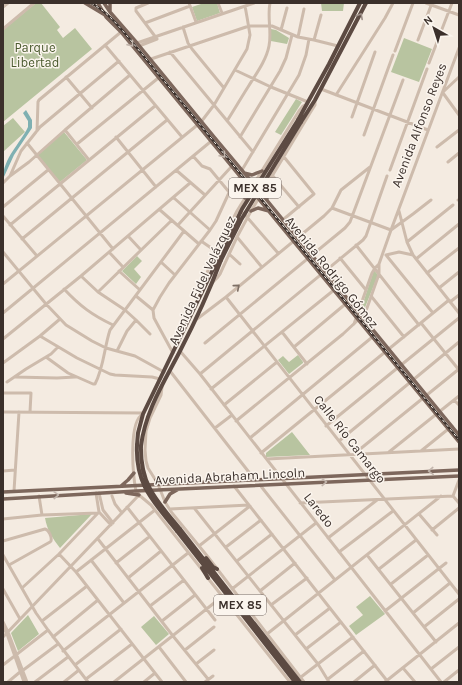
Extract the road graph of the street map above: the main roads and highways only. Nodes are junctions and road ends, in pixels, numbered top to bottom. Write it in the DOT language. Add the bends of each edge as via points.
graph roads {
  1 [pos="85,3"];
  2 [pos="99,3"];
  3 [pos="104,3"];
  4 [pos="110,3"];
  5 [pos="360,3"];
  6 [pos="366,3"];
  7 [pos="110,12"];
  8 [pos="106,17"];
  9 [pos="299,121"];
  10 [pos="262,171"];
  11 [pos="243,172"];
  12 [pos="244,182"];
  13 [pos="266,186"];
  14 [pos="245,198"];
  15 [pos="268,202"];
  16 [pos="251,211"];
  17 [pos="269,211"];
  18 [pos="220,260"];
  19 [pos="387,351"];
  20 [pos="450,427"];
  21 [pos="459,435"];
  22 [pos="459,442"];
  23 [pos="139,445"];
  24 [pos="459,470"];
  25 [pos="134,473"];
  26 [pos="459,476"];
  27 [pos="156,480"];
  28 [pos="187,483"];
  29 [pos="194,483"];
  30 [pos="169,484"];
  31 [pos="121,486"];
  32 [pos="178,489"];
  33 [pos="187,489"];
  34 [pos="192,489"];
  35 [pos="3,492"];
  36 [pos="122,492"];
  37 [pos="139,495"];
  38 [pos="3,499"];
  39 [pos="165,502"];
  40 [pos="178,530"];
  41 [pos="190,552"];
  42 [pos="199,553"];
  43 [pos="217,569"];
  44 [pos="208,578"];
  45 [pos="301,680"];
  46 [pos="295,682"];
  1 -- 8 [label="main road"];
  2 -- 7 [label="main road"];
  2 -- 8 [label="main road, Avenida Rodrigo Gómez"];
  3 -- 7 [label="main road, Avenida Rodrigo Gómez"];
  4 -- 7 [label="main road"];
  5 -- 9 [label="highway, Avenida Fidel Velázquez / MEX 85"];
  9 -- 6 [label="highway, Avenida Fidel Velázquez / MEX 85, one-way" via="315,100"];
  7 -- 11 [label="main road, Avenida Rodrigo Gómez"];
  8 -- 12 [label="main road, Avenida Rodrigo Gómez, one-way"];
  9 -- 18 [label="highway, Avenida Fidel Velázquez / MEX 85, bridge"];
  10 -- 11 [label="main road" via="252,175"];
  11 -- 15 [label="main road, Avenida Rodrigo Gómez"];
  12 -- 14 [label="main road"];
  12 -- 17 [label="main road, Avenida Rodrigo Gómez"];
  13 -- 15 [label="main road"];
  15 -- 19 [label="main road, Avenida Rodrigo Gómez" via="362,316"];
  16 -- 17 [label="main road" via="258,208"];
  17 -- 19 [label="main road, Avenida Rodrigo Gómez" via="372,337"];
  18 -- 23 [label="highway, Avenida Fidel Velázquez / MEX 85" via="213,282 144,427"];
  18 -- 23 [label="highway, Avenida Fidel Velázquez / MEX 85" via="206,282 144,414 138,434"];
  19 -- 20 [label="main road, Avenida Rodrigo Gómez"];
  20 -- 21 [label="main road, Avenida Rodrigo Gómez"];
  20 -- 22 [label="main road, Avenida Rodrigo Gómez"];
  23 -- 40 [label="highway, MEX 85, bridge" via="149,487"];
  24 -- 29 [label="main road, one-way"];
  25 -- 31 [label="main road"];
  34 -- 26 [label="main road, Avenida Abraham Lincoln, one-way"];
  27 -- 30 [label="main road"];
  28 -- 29 [label="main road"];
  28 -- 30 [label="main road"];
  28 -- 33 [label="main road"];
  29 -- 34 [label="main road"];
  30 -- 31 [label="main road"];
  31 -- 35 [label="main road"];
  32 -- 33 [label="main road, Avenida Abraham Lincoln"];
  32 -- 36 [label="main road, Avenida Abraham Lincoln"];
  32 -- 39 [label="main road" via="170,494"];
  33 -- 34 [label="main road, Avenida Abraham Lincoln"];
  36 -- 37 [label="main road"];
  38 -- 36 [label="main road, Avenida Abraham Lincoln, one-way"];
  40 -- 41 [label="highway, MEX 85"];
  40 -- 42 [label="highway, MEX 85"];
  41 -- 44 [label="highway"];
  41 -- 46 [label="highway, MEX 85"];
  42 -- 43 [label="highway"];
  42 -- 45 [label="highway, MEX 85"];
}
